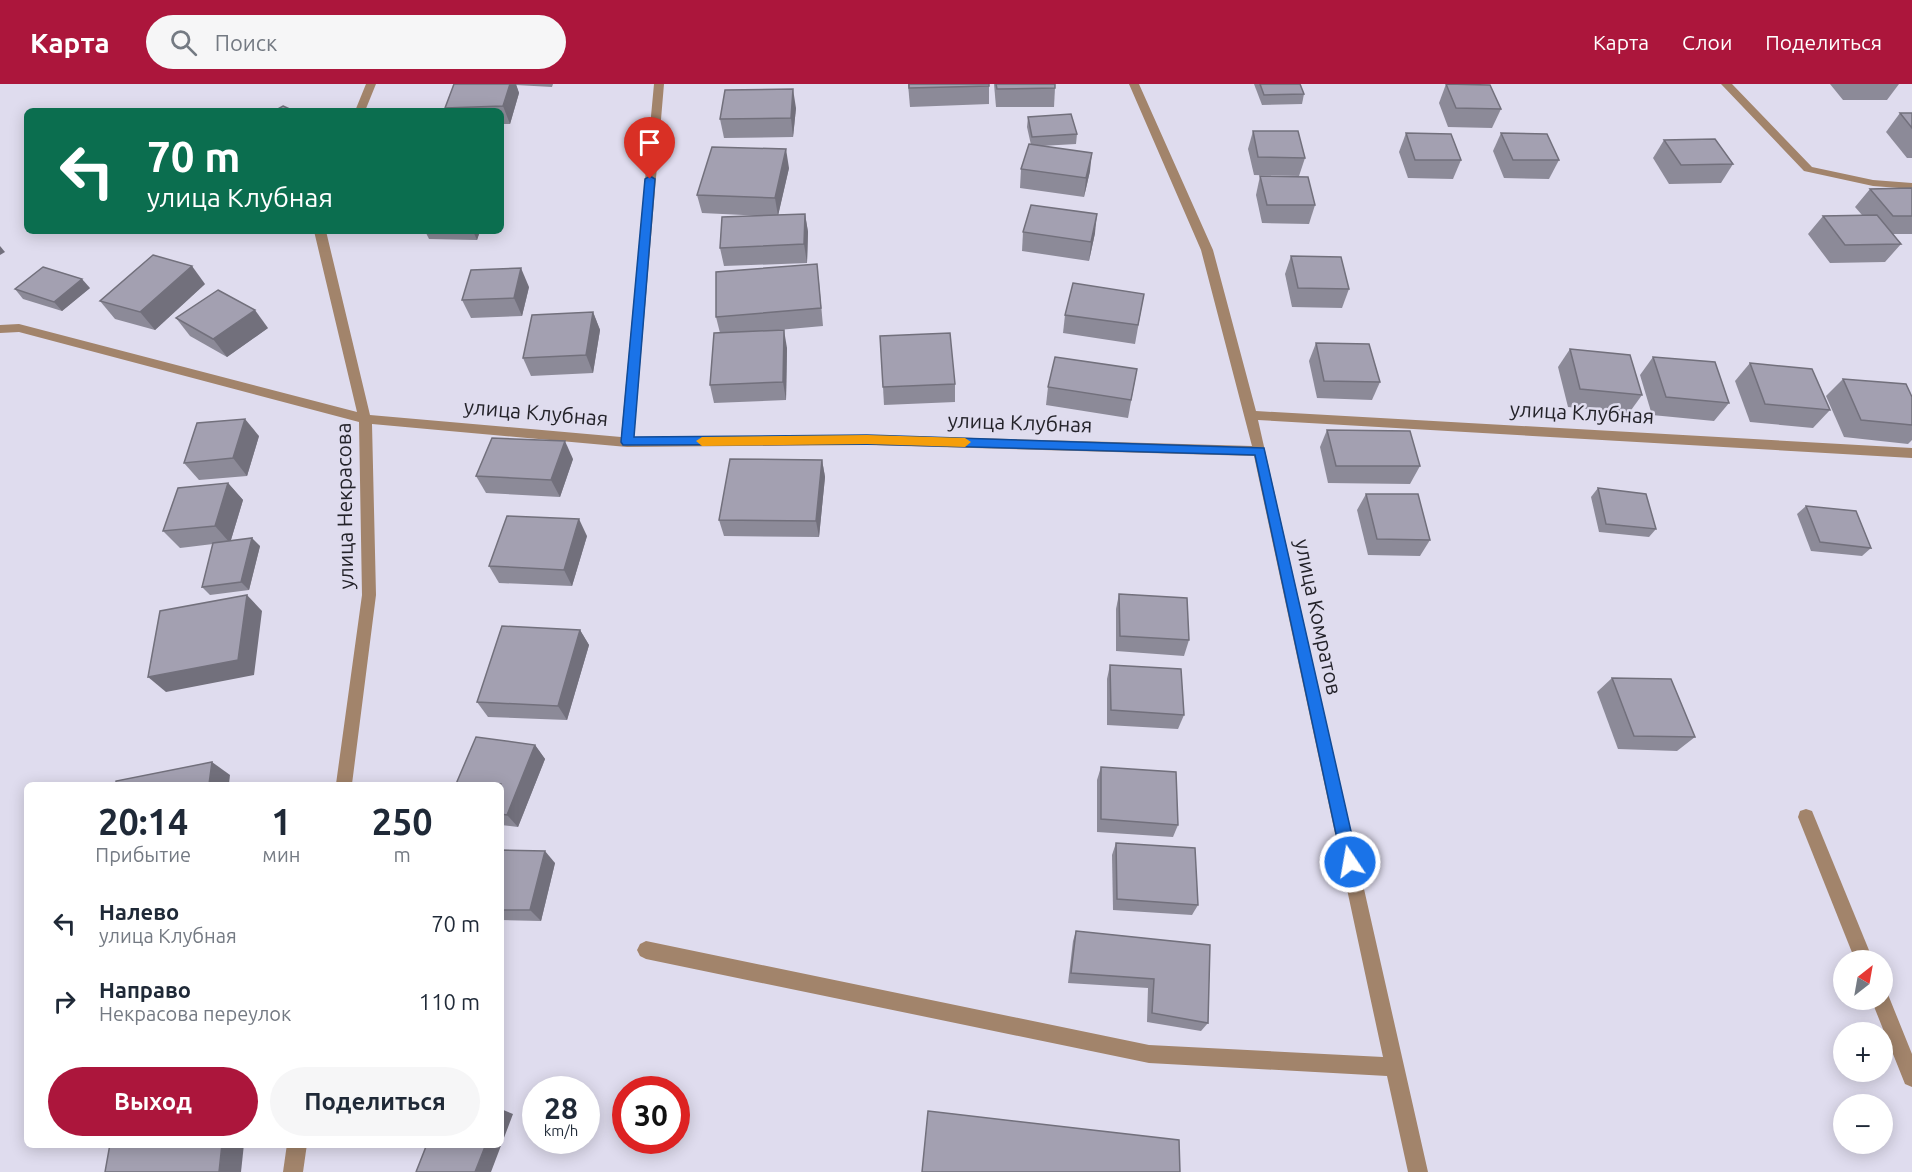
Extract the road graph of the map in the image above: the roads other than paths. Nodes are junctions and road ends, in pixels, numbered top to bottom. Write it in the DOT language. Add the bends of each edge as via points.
graph roads {
  1 [pos="371,84"];
  2 [pos="659,84"];
  3 [pos="1134,84"];
  4 [pos="1726,84"];
  5 [pos="361,108"];
  6 [pos="1912,186"];
  7 [pos="321,234"];
  8 [pos="0,329"];
  9 [pos="1250,416"];
  10 [pos="365,419"];
  11 [pos="627,442"];
  12 [pos="1260,451"];
  13 [pos="1912,453"];
  14 [pos="344,782"];
  15 [pos="1806,817"];
  16 [pos="646,950"];
  17 [pos="1860,950"];
  18 [pos="1885,1010"];
  19 [pos="1395,1067"];
  20 [pos="1912,1077"];
  21 [pos="296,1148"];
  22 [pos="293,1172"];
  23 [pos="1418,1172"];
  1 -- 5 [label="street"];
  2 -- 11 [label="street"];
  3 -- 9 [label="street, улица Комратов" via="1208,250"];
  4 -- 6 [label="street" via="1808,169 1873,183"];
  7 -- 10 [label="street, улица Некрасова"];
  8 -- 10 [label="street, улица Клубная" via="19,328"];
  9 -- 12 [label="street, улица Комратов"];
  9 -- 13 [label="street, улица Клубная"];
  10 -- 11 [label="street, улица Клубная"];
  10 -- 14 [label="street, улица Некрасова" via="369,595"];
  11 -- 12 [label="street, улица Клубная" via="867,440"];
  12 -- 19 [label="street, улица Комратов"];
  15 -- 17 [label="street"];
  16 -- 19 [label="street" via="1149,1054"];
  18 -- 20 [label="street"];
  19 -- 23 [label="street, улица Комратов"];
  21 -- 22 [label="street"];
}
